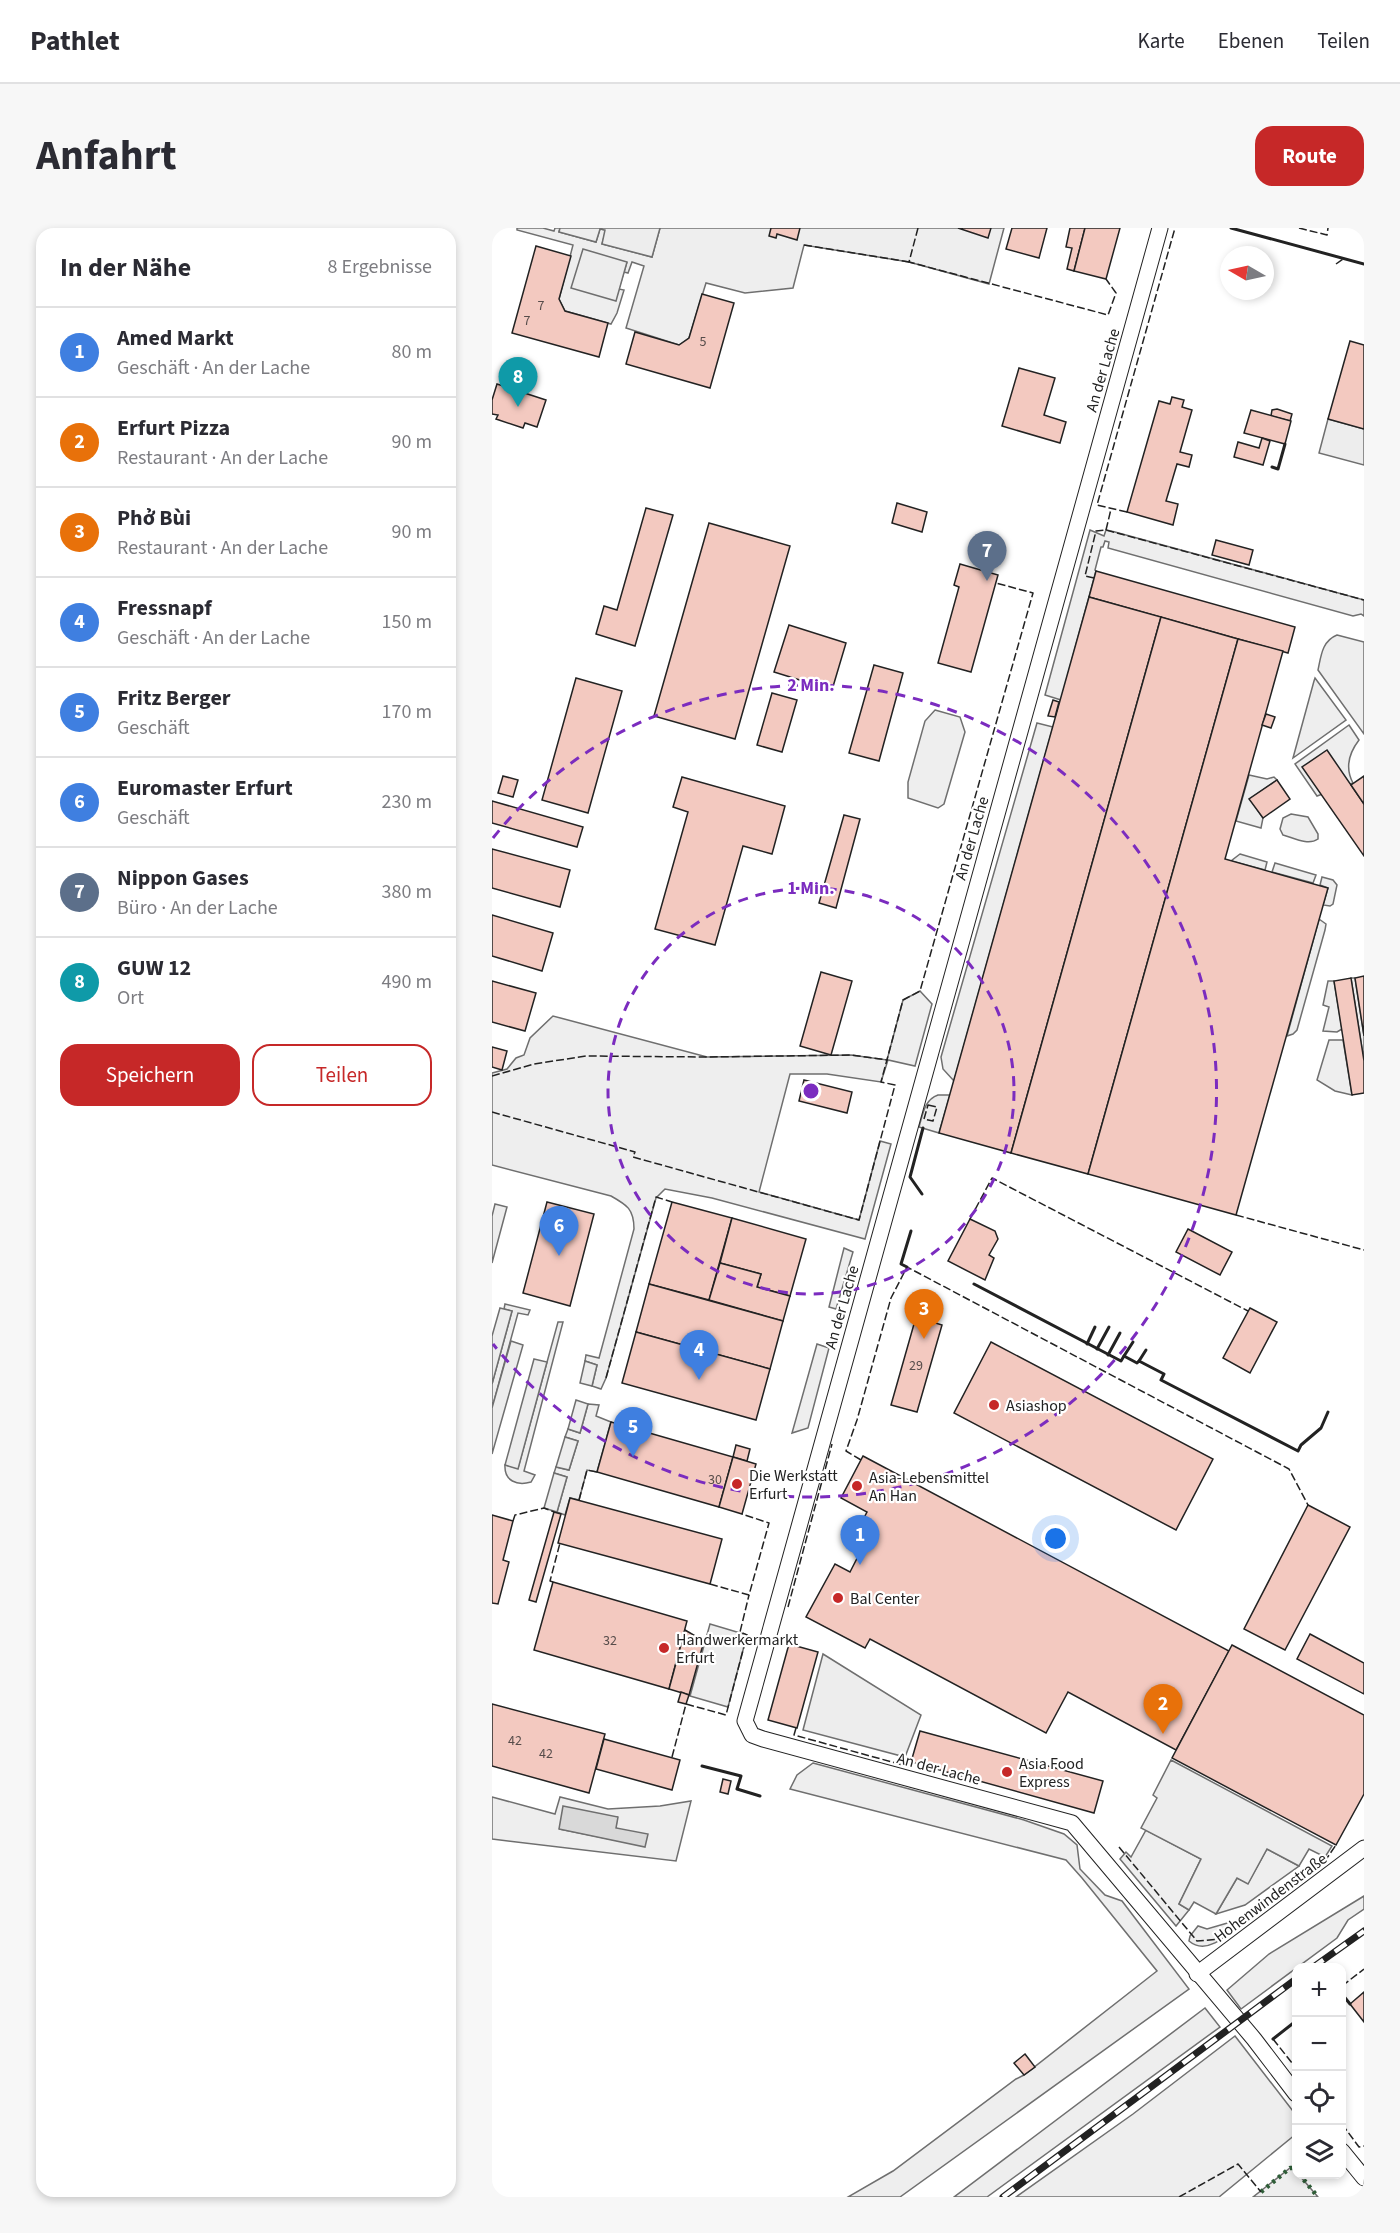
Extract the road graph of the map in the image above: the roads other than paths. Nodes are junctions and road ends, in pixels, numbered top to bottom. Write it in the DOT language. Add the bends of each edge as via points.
graph roads {
  1 [pos="1160,228"];
  2 [pos="1364,1848"];
  3 [pos="1197,1974"];
  4 [pos="1292,2089"];
  5 [pos="1346,2157"];
  6 [pos="1364,2178"];
  1 -- 3 [label="street, An der Lache" via="745,1721 752,1735 763,1739 1072,1823"];
  2 -- 3 [label="street, Hohenwindenstraße"];
  3 -- 4 [label="street, An der Lache"];
  5 -- 6 [label="street"];
}
